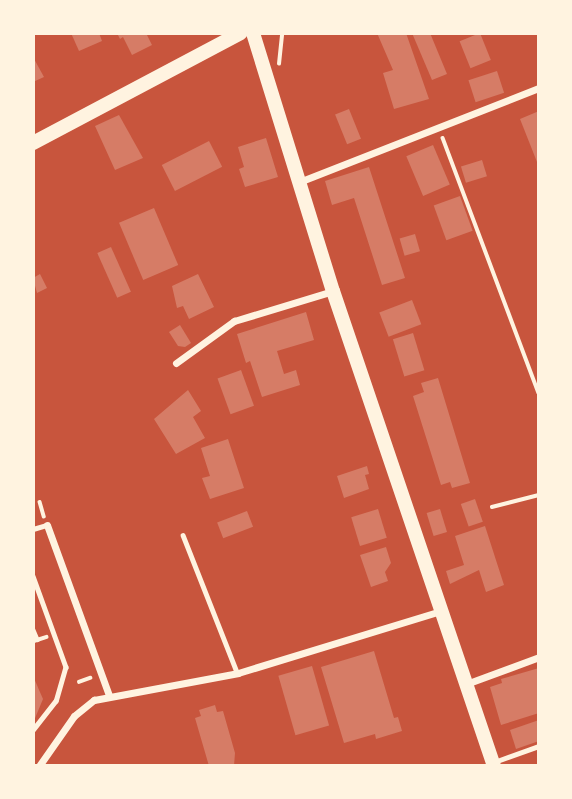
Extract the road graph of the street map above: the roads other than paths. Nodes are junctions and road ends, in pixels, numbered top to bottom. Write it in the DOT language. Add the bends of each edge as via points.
graph roads {
  1 [pos="241,33"];
  2 [pos="253,33"];
  3 [pos="539,88"];
  4 [pos="33,143"];
  5 [pos="299,182"];
  6 [pos="333,291"];
  7 [pos="176,363"];
  8 [pos="47,524"];
  9 [pos="33,530"];
  10 [pos="183,535"];
  11 [pos="33,576"];
  12 [pos="441,611"];
  13 [pos="539,657"];
  14 [pos="238,673"];
  15 [pos="466,684"];
  16 [pos="109,695"];
  17 [pos="33,730"];
  18 [pos="539,746"];
  19 [pos="493,764"];
  20 [pos="39,766"];
  1 -- 4 [label="main road"];
  2 -- 5 [label="main road"];
  3 -- 5 [label="street"];
  5 -- 6 [label="main road"];
  6 -- 7 [label="street" via="233,321"];
  6 -- 12 [label="main road"];
  8 -- 9 [label="lane"];
  8 -- 16 [label="street"];
  10 -- 14 [label="lane"];
  11 -- 17 [label="lane" via="66,667 56,701"];
  12 -- 14 [label="street"];
  12 -- 15 [label="main road"];
  13 -- 15 [label="street"];
  14 -- 16 [label="street"];
  15 -- 19 [label="main road"];
  16 -- 20 [label="street" via="80,709"];
  18 -- 19 [label="lane"];
}
